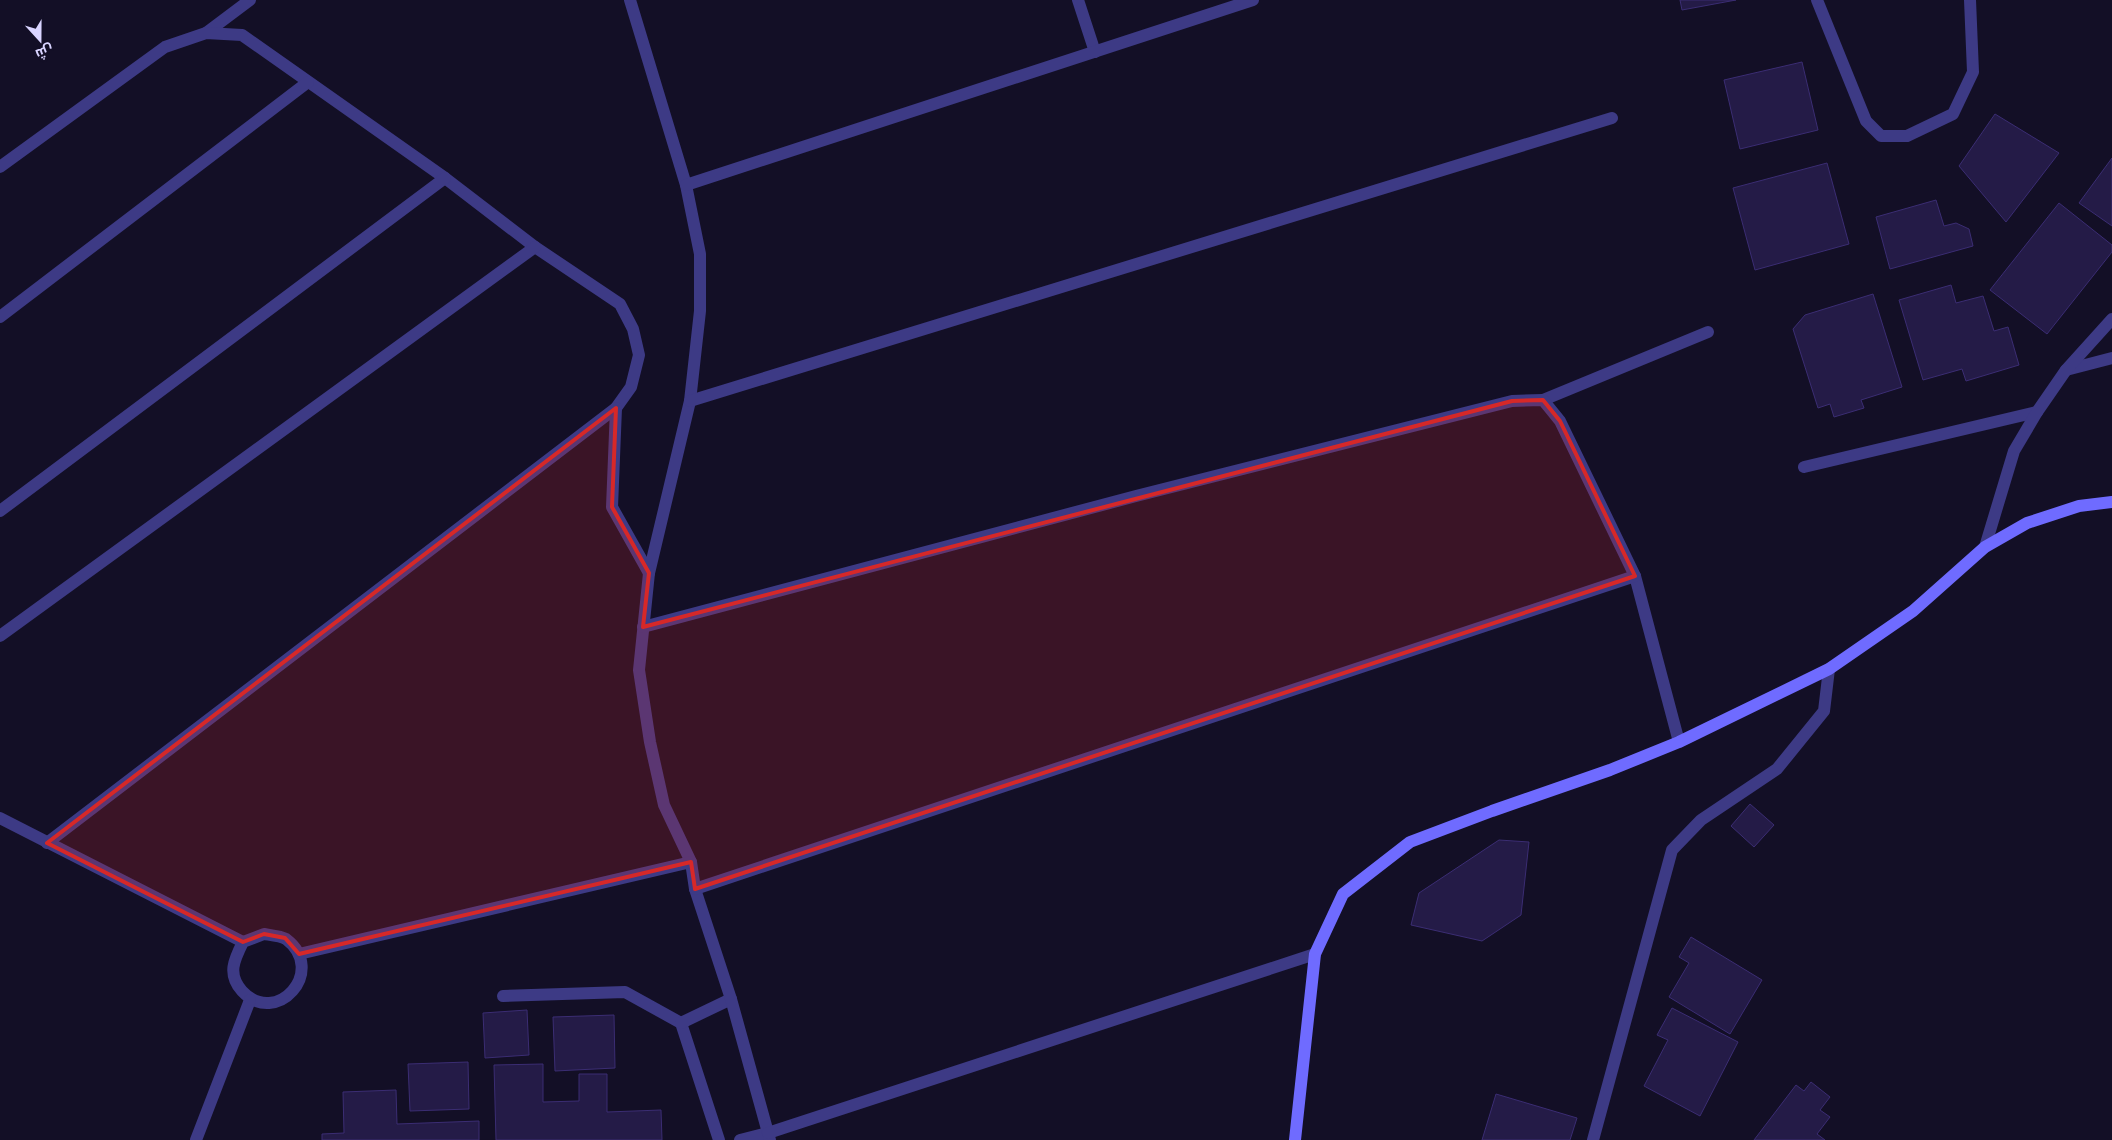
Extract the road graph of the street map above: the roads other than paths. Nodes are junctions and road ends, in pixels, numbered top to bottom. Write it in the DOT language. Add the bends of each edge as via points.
graph roads {
  1 [pos="250,0"];
  2 [pos="630,0"];
  3 [pos="1078,0"];
  4 [pos="1254,0"];
  5 [pos="1817,0"];
  6 [pos="1970,0"];
  7 [pos="206,33"];
  8 [pos="1095,52"];
  9 [pos="308,82"];
  10 [pos="1612,118"];
  11 [pos="0,167"];
  12 [pos="445,178"];
  13 [pos="686,185"];
  14 [pos="535,247"];
  15 [pos="0,317"];
  16 [pos="2112,319"];
  17 [pos="1708,332"];
  18 [pos="2112,358"];
  19 [pos="2066,370"];
  20 [pos="1543,400"];
  21 [pos="690,401"];
  22 [pos="616,408"];
  23 [pos="2037,412"];
  24 [pos="1804,467"];
  25 [pos="2112,502"];
  26 [pos="0,511"];
  27 [pos="1985,547"];
  28 [pos="650,573"];
  29 [pos="1635,576"];
  30 [pos="643,627"];
  31 [pos="0,636"];
  32 [pos="1829,669"];
  33 [pos="1679,742"];
  34 [pos="0,818"];
  35 [pos="47,843"];
  36 [pos="691,862"];
  37 [pos="695,889"];
  38 [pos="243,942"];
  39 [pos="299,954"];
  40 [pos="1315,954"];
  41 [pos="503,996"];
  42 [pos="731,999"];
  43 [pos="250,1000"];
  44 [pos="681,1023"];
  45 [pos="769,1136"];
  46 [pos="196,1140"];
  47 [pos="719,1140"];
  48 [pos="740,1140"];
  49 [pos="1295,1140"];
  50 [pos="1593,1140"];
  1 -- 7 [label="street"];
  2 -- 13 [label="street"];
  3 -- 8 [label="street"];
  4 -- 8 [label="street"];
  5 -- 6 [label="street" via="1866,121 1881,136 1906,136 1953,114 1974,72"];
  7 -- 9 [label="street" via="242,35"];
  7 -- 11 [label="street" via="165,47"];
  8 -- 13 [label="street"];
  9 -- 12 [label="street"];
  9 -- 15 [label="street"];
  10 -- 21 [label="street"];
  12 -- 14 [label="street"];
  12 -- 26 [label="street"];
  13 -- 21 [label="street" via="700,254 700,311"];
  14 -- 22 [label="street" via="620,304 633,329 639,355 631,387"];
  14 -- 31 [label="street"];
  16 -- 19 [label="street"];
  17 -- 20 [label="street"];
  18 -- 19 [label="street"];
  19 -- 23 [label="street"];
  20 -- 29 [label="street" via="1560,421"];
  20 -- 30 [label="street" via="1512,401 1136,496"];
  21 -- 28 [label="street"];
  22 -- 28 [label="street" via="612,507"];
  22 -- 35 [label="street"];
  23 -- 24 [label="street"];
  23 -- 27 [label="street" via="2014,451"];
  25 -- 27 [label="main road" via="2079,506 2027,523"];
  27 -- 32 [label="main road" via="1912,611"];
  28 -- 30 [label="street"];
  29 -- 33 [label="street"];
  29 -- 37 [label="street"];
  30 -- 36 [label="street" via="639,670 650,742 664,805"];
  32 -- 33 [label="main road"];
  32 -- 50 [label="street" via="1824,711 1777,769 1700,820 1672,850"];
  33 -- 40 [label="main road" via="1410,842 1343,894"];
  34 -- 35 [label="street"];
  35 -- 38 [label="street"];
  36 -- 37 [label="street"];
  36 -- 39 [label="street"];
  37 -- 42 [label="street"];
  38 -- 39 [label="street" via="264,934 285,938"];
  38 -- 43 [label="street" via="233,962 235,983"];
  39 -- 43 [label="street" via="302,976 291,995 271,1004"];
  40 -- 45 [label="street"];
  40 -- 49 [label="main road"];
  41 -- 44 [label="street" via="625,992"];
  42 -- 44 [label="street"];
  42 -- 45 [label="street"];
  43 -- 46 [label="street"];
  44 -- 47 [label="street"];
  45 -- 48 [label="street"];
}
